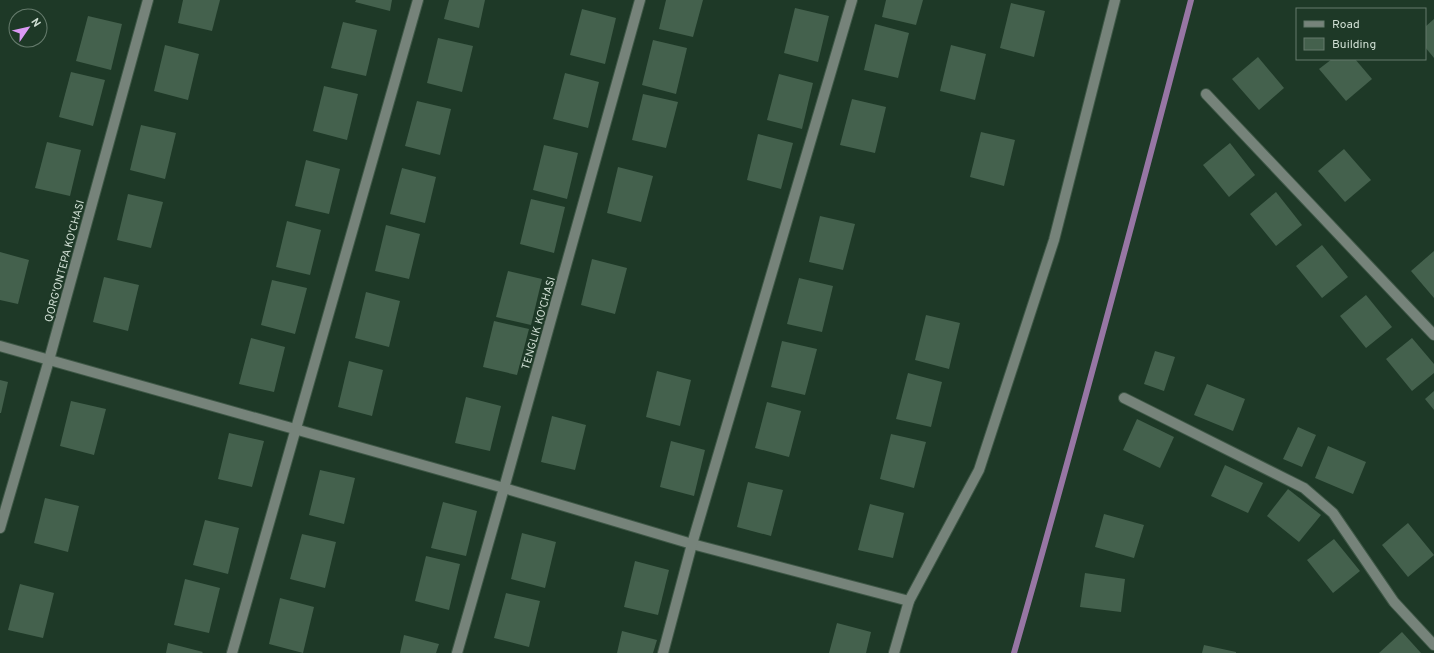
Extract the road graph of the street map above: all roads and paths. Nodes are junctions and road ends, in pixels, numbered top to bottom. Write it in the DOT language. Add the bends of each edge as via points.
graph roads {
  1 [pos="148,0"];
  2 [pos="418,0"];
  3 [pos="640,0"];
  4 [pos="852,0"];
  5 [pos="1116,0"];
  6 [pos="1206,94"];
  7 [pos="1434,336"];
  8 [pos="0,346"];
  9 [pos="49,360"];
  10 [pos="1124,398"];
  11 [pos="296,430"];
  12 [pos="504,488"];
  13 [pos="0,528"];
  14 [pos="692,544"];
  15 [pos="909,601"];
  16 [pos="1434,645"];
  17 [pos="232,653"];
  18 [pos="457,653"];
  19 [pos="663,653"];
  20 [pos="894,653"];
  1 -- 9 [label="street, QORG'ONTEPA KO'CHASI"];
  2 -- 11 [label="street"];
  3 -- 12 [label="street, TENGLIK KO'CHASI"];
  4 -- 14 [label="street"];
  5 -- 15 [label="street" via="1054,240 979,470"];
  6 -- 7 [label="street"];
  8 -- 9 [label="street"];
  9 -- 11 [label="street"];
  9 -- 13 [label="street, QORG'ONTEPA KO'CHASI"];
  10 -- 16 [label="street" via="1304,488 1333,513 1394,602"];
  11 -- 12 [label="street"];
  11 -- 17 [label="street"];
  12 -- 14 [label="street"];
  12 -- 18 [label="street, TENGLIK KO'CHASI"];
  14 -- 15 [label="street"];
  14 -- 19 [label="street"];
  15 -- 20 [label="street"];
}
